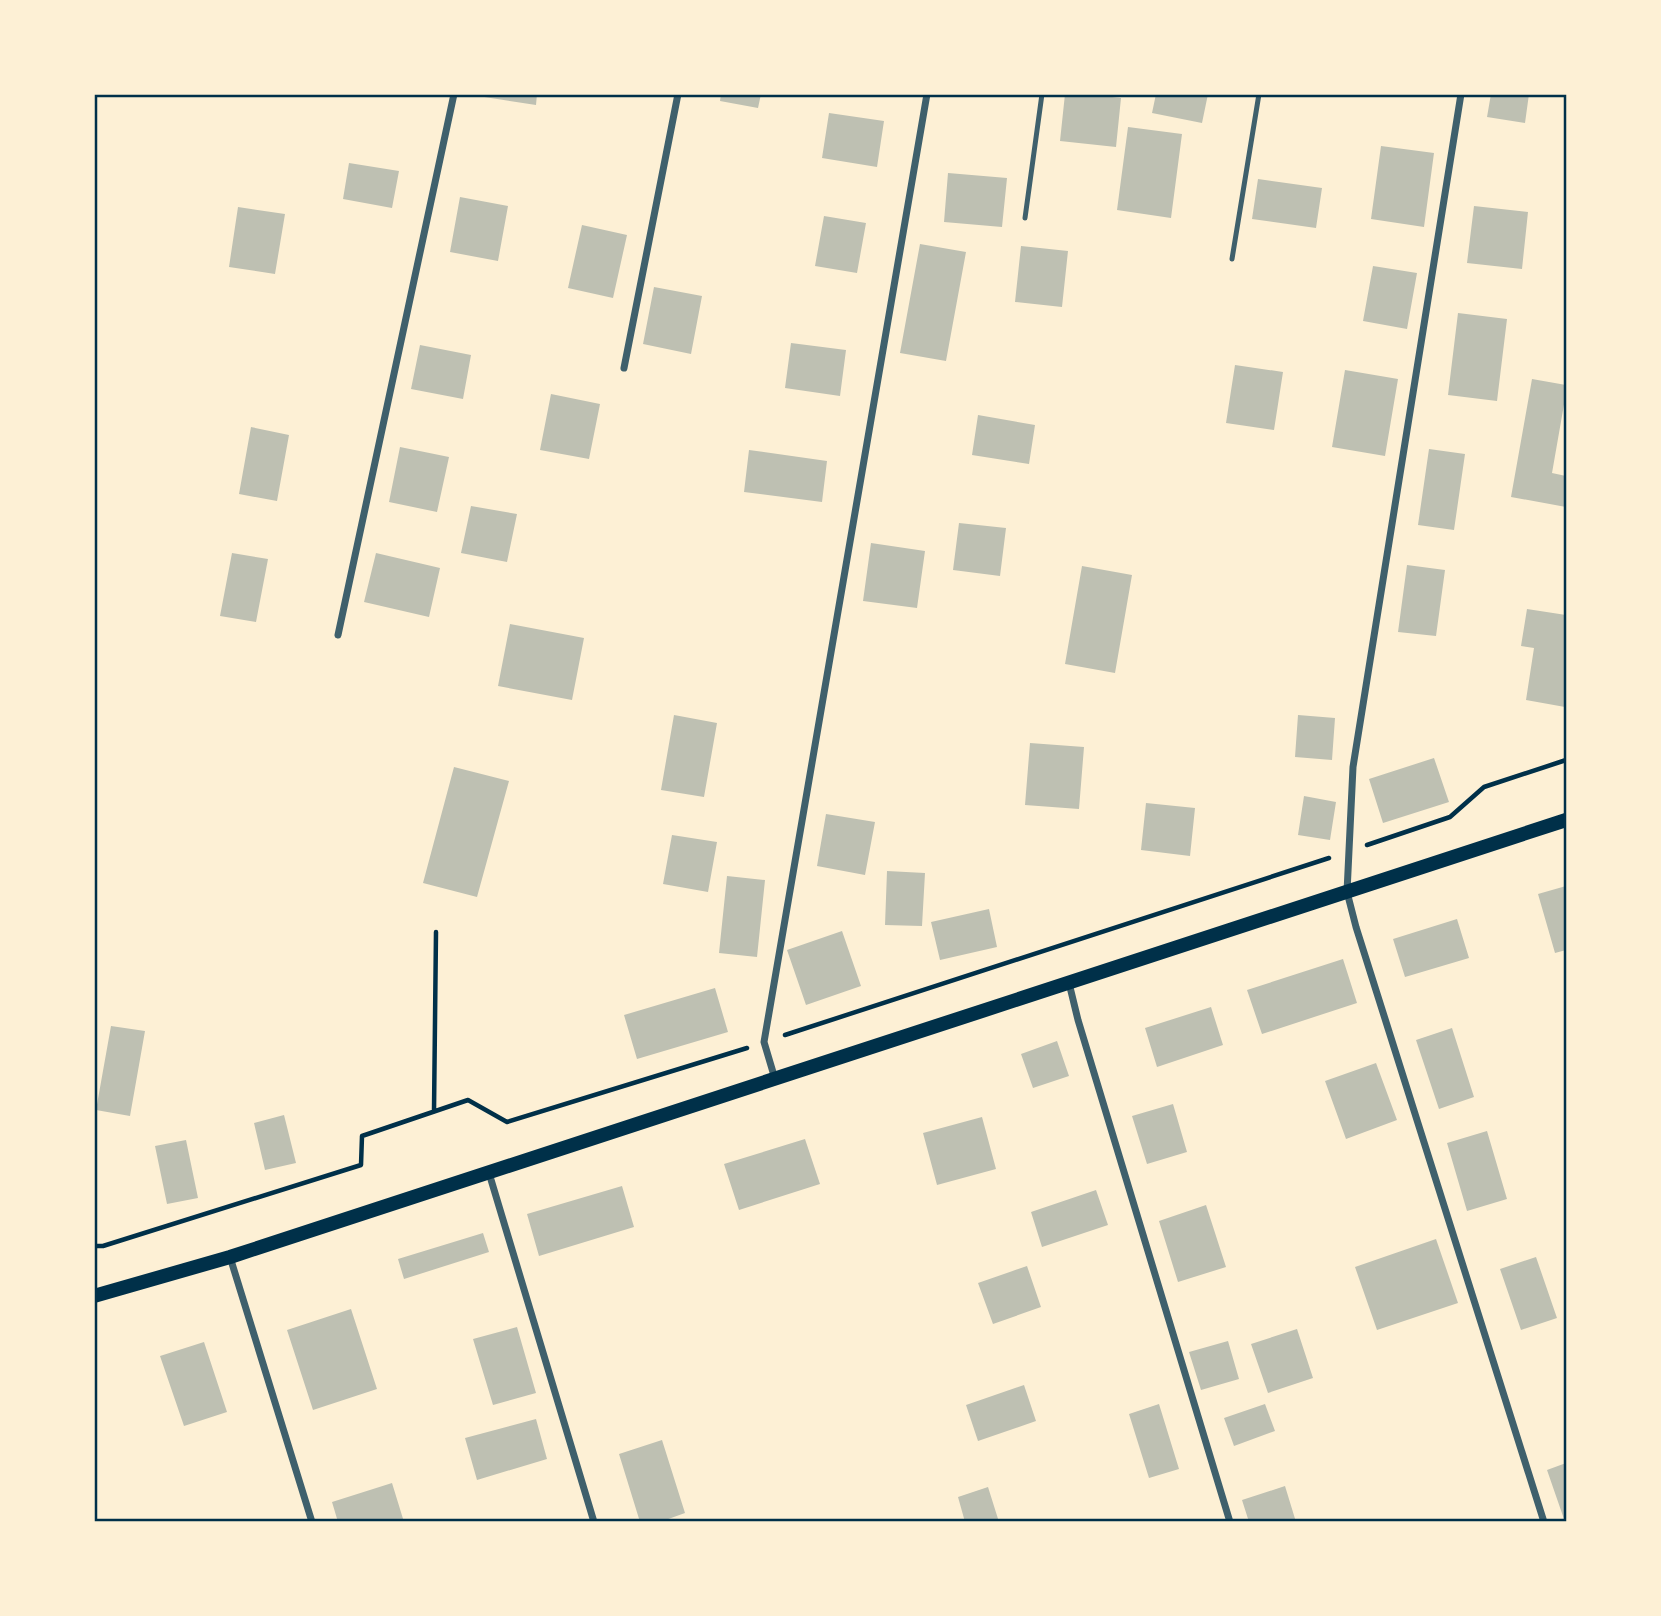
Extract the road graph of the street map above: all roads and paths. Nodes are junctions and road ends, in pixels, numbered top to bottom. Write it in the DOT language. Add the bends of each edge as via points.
graph roads {
  1 [pos="454,94"];
  2 [pos="678,94"];
  3 [pos="927,94"];
  4 [pos="1042,94"];
  5 [pos="1259,94"];
  6 [pos="1461,94"];
  7 [pos="1025,218"];
  8 [pos="1232,259"];
  9 [pos="624,368"];
  10 [pos="338,635"];
  11 [pos="1566,760"];
  12 [pos="1566,820"];
  13 [pos="1349,852"];
  14 [pos="1347,892"];
  15 [pos="436,932"];
  16 [pos="1069,983"];
  17 [pos="764,1042"];
  18 [pos="775,1079"];
  19 [pos="434,1111"];
  20 [pos="489,1173"];
  21 [pos="94,1246"];
  22 [pos="230,1257"];
  23 [pos="94,1296"];
  24 [pos="312,1521"];
  25 [pos="594,1521"];
  26 [pos="1230,1521"];
  27 [pos="1544,1521"];
  1 -- 10 [label="street"];
  2 -- 9 [label="street"];
  3 -- 17 [label="street"];
  4 -- 7 [label="lane"];
  5 -- 8 [label="lane"];
  6 -- 13 [label="street" via="1353,767"];
  11 -- 13 [label="path" via="1484,787 1450,817"];
  12 -- 14 [label="main road"];
  13 -- 14 [label="street"];
  13 -- 17 [label="path"];
  14 -- 16 [label="main road"];
  14 -- 27 [label="street"];
  15 -- 19 [label="path"];
  16 -- 18 [label="main road"];
  16 -- 26 [label="street"];
  17 -- 18 [label="street"];
  17 -- 19 [label="path" via="507,1122 468,1100"];
  18 -- 20 [label="main road"];
  19 -- 21 [label="path" via="362,1136 361,1165"];
  20 -- 22 [label="main road"];
  20 -- 25 [label="street"];
  22 -- 23 [label="main road"];
  22 -- 24 [label="street"];
}
